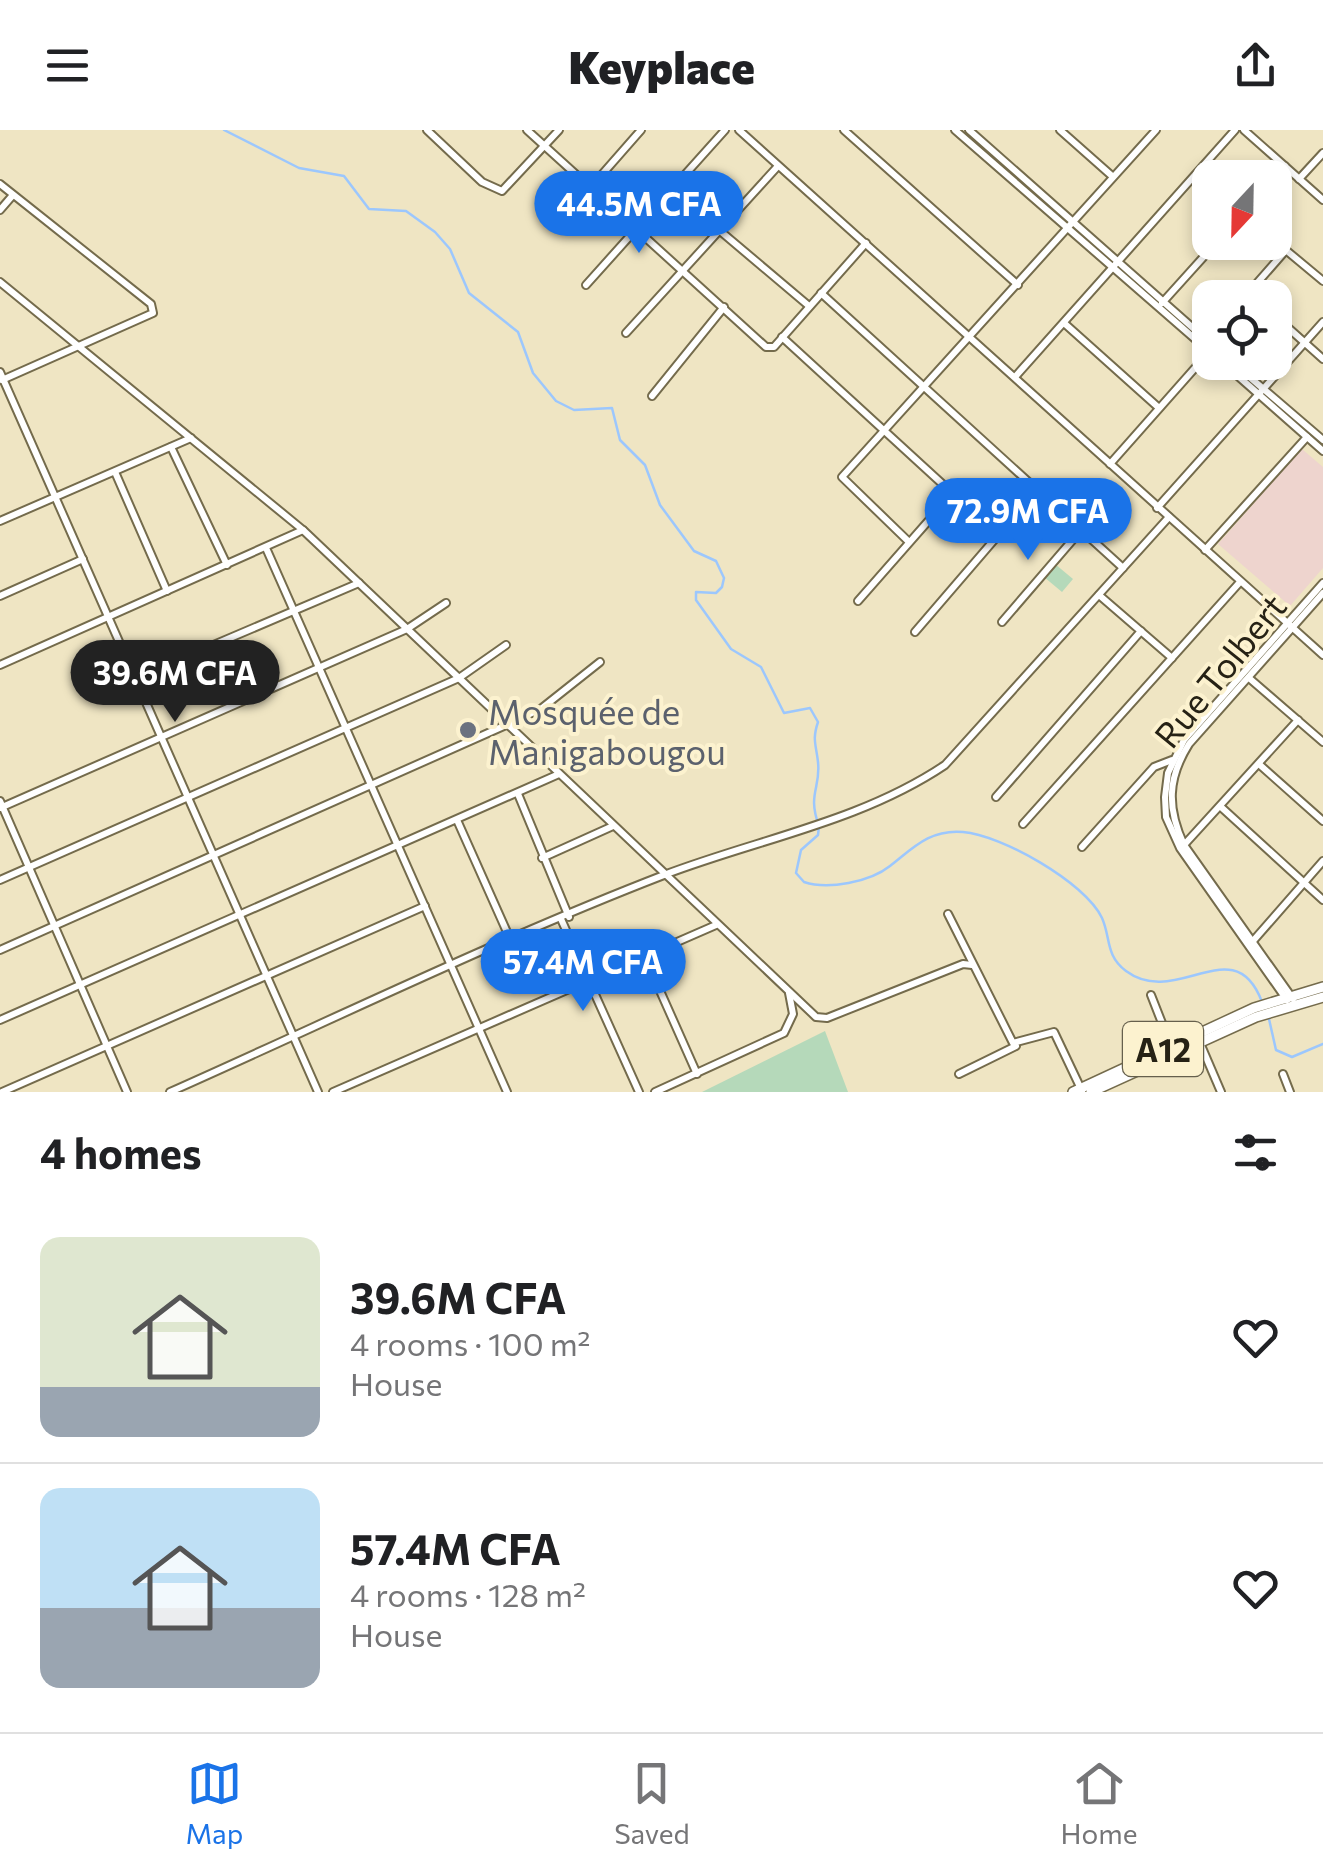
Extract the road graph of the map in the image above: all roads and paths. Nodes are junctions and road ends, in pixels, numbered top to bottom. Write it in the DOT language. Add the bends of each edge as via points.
graph roads {
  1 [pos="427,130"];
  2 [pos="527,130"];
  3 [pos="559,130"];
  4 [pos="641,130"];
  5 [pos="725,130"];
  6 [pos="739,130"];
  7 [pos="844,130"];
  8 [pos="955,130"];
  9 [pos="969,130"];
  10 [pos="1060,130"];
  11 [pos="1235,130"];
  12 [pos="1244,130"];
  13 [pos="1152,131"];
  14 [pos="545,146"];
  15 [pos="1323,153"];
  16 [pos="1278,160"];
  17 [pos="778,166"];
  18 [pos="1292,172"];
  19 [pos="1112,176"];
  20 [pos="1299,179"];
  21 [pos="0,184"];
  22 [pos="591,187"];
  23 [pos="14,194"];
  24 [pos="1323,200"];
  25 [pos="0,210"];
  26 [pos="1069,225"];
  27 [pos="636,228"];
  28 [pos="720,230"];
  29 [pos="866,243"];
  30 [pos="1292,255"];
  31 [pos="1200,260"];
  32 [pos="1278,260"];
  33 [pos="1114,267"];
  34 [pos="683,270"];
  35 [pos="1262,280"];
  36 [pos="0,282"];
  37 [pos="1323,282"];
  38 [pos="586,285"];
  39 [pos="1018,285"];
  40 [pos="821,294"];
  41 [pos="1162,303"];
  42 [pos="809,306"];
  43 [pos="724,307"];
  44 [pos="1323,322"];
  45 [pos="1064,324"];
  46 [pos="1192,328"];
  47 [pos="1192,329"];
  48 [pos="626,332"];
  49 [pos="1292,332"];
  50 [pos="782,337"];
  51 [pos="972,338"];
  52 [pos="82,344"];
  53 [pos="1304,344"];
  54 [pos="1323,360"];
  55 [pos="1192,372"];
  56 [pos="1015,377"];
  57 [pos="1,378"];
  58 [pos="1245,380"];
  59 [pos="1249,380"];
  60 [pos="925,388"];
  61 [pos="1261,393"];
  62 [pos="652,396"];
  63 [pos="1159,408"];
  64 [pos="885,432"];
  65 [pos="1306,437"];
  66 [pos="191,438"];
  67 [pos="1323,440"];
  68 [pos="171,447"];
  69 [pos="1323,451"];
  70 [pos="1110,464"];
  71 [pos="114,472"];
  72 [pos="1037,490"];
  73 [pos="952,494"];
  74 [pos="55,497"];
  75 [pos="1157,508"];
  76 [pos="0,510"];
  77 [pos="1169,518"];
  78 [pos="2,520"];
  79 [pos="1082,528"];
  80 [pos="303,530"];
  81 [pos="998,534"];
  82 [pos="908,541"];
  83 [pos="266,548"];
  84 [pos="1205,550"];
  85 [pos="83,559"];
  86 [pos="227,565"];
  87 [pos="1123,568"];
  88 [pos="359,582"];
  89 [pos="1240,582"];
  90 [pos="1323,583"];
  91 [pos="167,591"];
  92 [pos="1323,592"];
  93 [pos="1099,594"];
  94 [pos="0,596"];
  95 [pos="858,600"];
  96 [pos="446,603"];
  97 [pos="293,609"];
  98 [pos="108,617"];
  99 [pos="1002,622"];
  100 [pos="1290,626"];
  101 [pos="407,629"];
  102 [pos="1141,631"];
  103 [pos="915,632"];
  104 [pos="506,645"];
  105 [pos="1323,654"];
  106 [pos="1172,658"];
  107 [pos="600,662"];
  108 [pos="0,665"];
  109 [pos="319,668"];
  110 [pos="136,678"];
  111 [pos="459,678"];
  112 [pos="1249,678"];
  113 [pos="1298,720"];
  114 [pos="346,725"];
  115 [pos="506,725"];
  116 [pos="161,737"];
  117 [pos="1323,742"];
  118 [pos="1173,760"];
  119 [pos="1260,765"];
  120 [pos="559,774"];
  121 [pos="371,785"];
  122 [pos="518,794"];
  123 [pos="187,796"];
  124 [pos="996,797"];
  125 [pos="1,806"];
  126 [pos="1221,807"];
  127 [pos="457,820"];
  128 [pos="1323,821"];
  129 [pos="1023,824"];
  130 [pos="614,826"];
  131 [pos="398,845"];
  132 [pos="1184,845"];
  133 [pos="1082,847"];
  134 [pos="213,856"];
  135 [pos="542,858"];
  136 [pos="1323,861"];
  137 [pos="29,868"];
  138 [pos="665,875"];
  139 [pos="0,880"];
  140 [pos="1304,883"];
  141 [pos="1323,900"];
  142 [pos="425,906"];
  143 [pos="948,914"];
  144 [pos="240,916"];
  145 [pos="565,918"];
  146 [pos="717,924"];
  147 [pos="54,926"];
  148 [pos="1253,940"];
  149 [pos="511,942"];
  150 [pos="0,950"];
  151 [pos="645,957"];
  152 [pos="972,965"];
  153 [pos="452,967"];
  154 [pos="266,976"];
  155 [pos="588,982"];
  156 [pos="80,985"];
  157 [pos="1323,987"];
  158 [pos="789,992"];
  159 [pos="1151,995"];
  160 [pos="1323,997"];
  161 [pos="1287,1002"];
  162 [pos="0,1020"];
  163 [pos="479,1029"];
  164 [pos="294,1037"];
  165 [pos="1198,1039"];
  166 [pos="1017,1045"];
  167 [pos="107,1046"];
  168 [pos="1170,1046"];
  169 [pos="697,1074"];
  170 [pos="959,1074"];
  171 [pos="1283,1074"];
  172 [pos="505,1091"];
  173 [pos="1082,1091"];
  174 [pos="2,1092"];
  175 [pos="128,1092"];
  176 [pos="170,1092"];
  177 [pos="318,1092"];
  178 [pos="332,1092"];
  179 [pos="639,1092"];
  180 [pos="655,1092"];
  181 [pos="1222,1092"];
  182 [pos="1290,1092"];
  1 -- 14 [label="street" via="496,190 506,190"];
  2 -- 14 [label="street"];
  3 -- 14 [label="street"];
  4 -- 22 [label="street"];
  5 -- 27 [label="street"];
  6 -- 17 [label="street"];
  7 -- 39 [label="street"];
  8 -- 26 [label="street"];
  9 -- 26 [label="street"];
  10 -- 19 [label="street"];
  11 -- 33 [label="street"];
  12 -- 16 [label="street"];
  13 -- 19 [label="street"];
  14 -- 22 [label="street"];
  15 -- 20 [label="street"];
  17 -- 28 [label="street"];
  17 -- 29 [label="street"];
  18 -- 20 [label="street"];
  19 -- 26 [label="street"];
  20 -- 24 [label="street"];
  21 -- 23 [label="street"];
  22 -- 27 [label="street"];
  23 -- 25 [label="street"];
  23 -- 52 [label="street" via="151,304 149,317"];
  26 -- 33 [label="street"];
  26 -- 39 [label="street"];
  27 -- 34 [label="street"];
  27 -- 38 [label="street"];
  28 -- 34 [label="street"];
  28 -- 42 [label="street"];
  29 -- 40 [label="street"];
  29 -- 51 [label="street"];
  30 -- 37 [label="street"];
  31 -- 41 [label="street"];
  32 -- 35 [label="street"];
  33 -- 41 [label="street"];
  33 -- 45 [label="street"];
  33 -- 47 [label="street"];
  34 -- 43 [label="street"];
  34 -- 48 [label="street"];
  36 -- 52 [label="street"];
  39 -- 51 [label="street"];
  40 -- 42 [label="street"];
  40 -- 60 [label="street"];
  41 -- 46 [label="street"];
  42 -- 50 [label="street"];
  43 -- 50 [label="street" via="766,347"];
  43 -- 62 [label="street"];
  44 -- 53 [label="street"];
  45 -- 56 [label="street"];
  45 -- 63 [label="street"];
  49 -- 53 [label="street"];
  50 -- 64 [label="street"];
  51 -- 56 [label="street"];
  51 -- 60 [label="street"];
  52 -- 57 [label="street"];
  52 -- 66 [label="street"];
  53 -- 54 [label="street"];
  53 -- 61 [label="street"];
  55 -- 63 [label="street"];
  56 -- 70 [label="street"];
  57 -- 74 [label="street"];
  58 -- 61 [label="street"];
  59 -- 61 [label="street"];
  60 -- 64 [label="street"];
  60 -- 72 [label="street"];
  61 -- 65 [label="street"];
  61 -- 67 [label="street"];
  61 -- 75 [label="street"];
  63 -- 70 [label="street"];
  64 -- 73 [label="street"];
  64 -- 82 [label="street" via="842,477"];
  65 -- 69 [label="street"];
  65 -- 84 [label="street"];
  66 -- 68 [label="street"];
  66 -- 80 [label="street"];
  68 -- 71 [label="street"];
  68 -- 86 [label="street"];
  70 -- 75 [label="street"];
  71 -- 74 [label="street"];
  71 -- 91 [label="street"];
  72 -- 79 [label="street"];
  72 -- 81 [label="street"];
  73 -- 81 [label="street"];
  73 -- 82 [label="street"];
  74 -- 78 [label="street"];
  74 -- 85 [label="street"];
  75 -- 77 [label="street"];
  76 -- 78 [label="street"];
  77 -- 84 [label="street"];
  77 -- 87 [label="street"];
  79 -- 87 [label="street"];
  79 -- 99 [label="street"];
  80 -- 83 [label="street"];
  80 -- 88 [label="street"];
  81 -- 103 [label="street"];
  82 -- 95 [label="street"];
  83 -- 86 [label="street"];
  83 -- 97 [label="street"];
  84 -- 89 [label="street"];
  85 -- 94 [label="street"];
  85 -- 98 [label="street"];
  86 -- 91 [label="street"];
  87 -- 93 [label="street"];
  88 -- 97 [label="street"];
  88 -- 101 [label="street"];
  89 -- 100 [label="street"];
  89 -- 106 [label="street"];
  90 -- 100 [label="street, Rue Tolbert"];
  91 -- 98 [label="street"];
  92 -- 100 [label="street, Rue Tolbert"];
  93 -- 102 [label="street"];
  93 -- 138 [label="street" via="945,764 917,784 812,828"];
  96 -- 101 [label="street"];
  97 -- 109 [label="street"];
  97 -- 110 [label="street"];
  98 -- 108 [label="street"];
  98 -- 110 [label="street"];
  100 -- 105 [label="street"];
  100 -- 112 [label="street, Rue Tolbert"];
  100 -- 118 [label="street, Rue Tolbert"];
  101 -- 109 [label="street"];
  101 -- 111 [label="street"];
  102 -- 106 [label="street"];
  102 -- 124 [label="street"];
  104 -- 111 [label="street"];
  106 -- 129 [label="street"];
  107 -- 115 [label="street" via="542,708"];
  109 -- 114 [label="street"];
  109 -- 116 [label="street"];
  110 -- 116 [label="street"];
  111 -- 114 [label="street"];
  111 -- 115 [label="street"];
  112 -- 113 [label="street"];
  112 -- 132 [label="street, Rue Tolbert" via="1178,762 1170,808"];
  113 -- 117 [label="street"];
  113 -- 119 [label="street"];
  114 -- 121 [label="street"];
  114 -- 123 [label="street"];
  115 -- 120 [label="street"];
  115 -- 121 [label="street"];
  116 -- 123 [label="street"];
  116 -- 125 [label="street"];
  118 -- 133 [label="street" via="1154,767"];
  118 -- 161 [label="street, Rue Tolbert" via="1164,797 1174,838"];
  119 -- 126 [label="street"];
  119 -- 128 [label="street"];
  120 -- 122 [label="street"];
  120 -- 130 [label="street"];
  121 -- 131 [label="street"];
  121 -- 134 [label="street"];
  122 -- 127 [label="street"];
  122 -- 135 [label="street"];
  123 -- 134 [label="street"];
  123 -- 137 [label="street"];
  125 -- 137 [label="street"];
  126 -- 132 [label="street"];
  126 -- 140 [label="street"];
  127 -- 131 [label="street"];
  127 -- 149 [label="street"];
  130 -- 135 [label="street"];
  130 -- 138 [label="street"];
  131 -- 142 [label="street"];
  131 -- 144 [label="street"];
  132 -- 148 [label="street, Rue Tolbert"];
  134 -- 144 [label="street"];
  134 -- 147 [label="street"];
  135 -- 145 [label="street"];
  136 -- 140 [label="street"];
  137 -- 139 [label="street"];
  137 -- 147 [label="street"];
  138 -- 145 [label="street"];
  138 -- 146 [label="street"];
  140 -- 141 [label="street"];
  140 -- 148 [label="street"];
  142 -- 153 [label="street"];
  142 -- 154 [label="street"];
  143 -- 152 [label="street"];
  144 -- 154 [label="street"];
  144 -- 156 [label="street"];
  145 -- 149 [label="street"];
  145 -- 155 [label="street"];
  146 -- 151 [label="street"];
  146 -- 158 [label="street"];
  147 -- 150 [label="street"];
  147 -- 156 [label="street"];
  148 -- 161 [label="street, Rue Tolbert"];
  149 -- 153 [label="street"];
  151 -- 155 [label="street"];
  151 -- 169 [label="street"];
  152 -- 158 [label="street" via="820,1019"];
  152 -- 166 [label="street"];
  153 -- 163 [label="street"];
  153 -- 164 [label="street"];
  154 -- 164 [label="street"];
  154 -- 167 [label="street"];
  155 -- 163 [label="street"];
  155 -- 179 [label="street"];
  156 -- 162 [label="street"];
  156 -- 167 [label="street"];
  157 -- 161 [label="main road, A12"];
  158 -- 169 [label="street" via="793,1014 784,1032"];
  159 -- 168 [label="street"];
  160 -- 161 [label="main road, A12"];
  161 -- 165 [label="main road, A12"];
  163 -- 172 [label="street"];
  163 -- 178 [label="street"];
  164 -- 176 [label="street"];
  164 -- 177 [label="street"];
  165 -- 168 [label="main road, A12"];
  165 -- 173 [label="main road, A12"];
  165 -- 181 [label="street"];
  166 -- 170 [label="street"];
  166 -- 173 [label="street" via="1054,1032"];
  167 -- 174 [label="street"];
  167 -- 175 [label="street"];
  168 -- 173 [label="main road, A12"];
  169 -- 180 [label="street"];
  171 -- 182 [label="street"];
}
